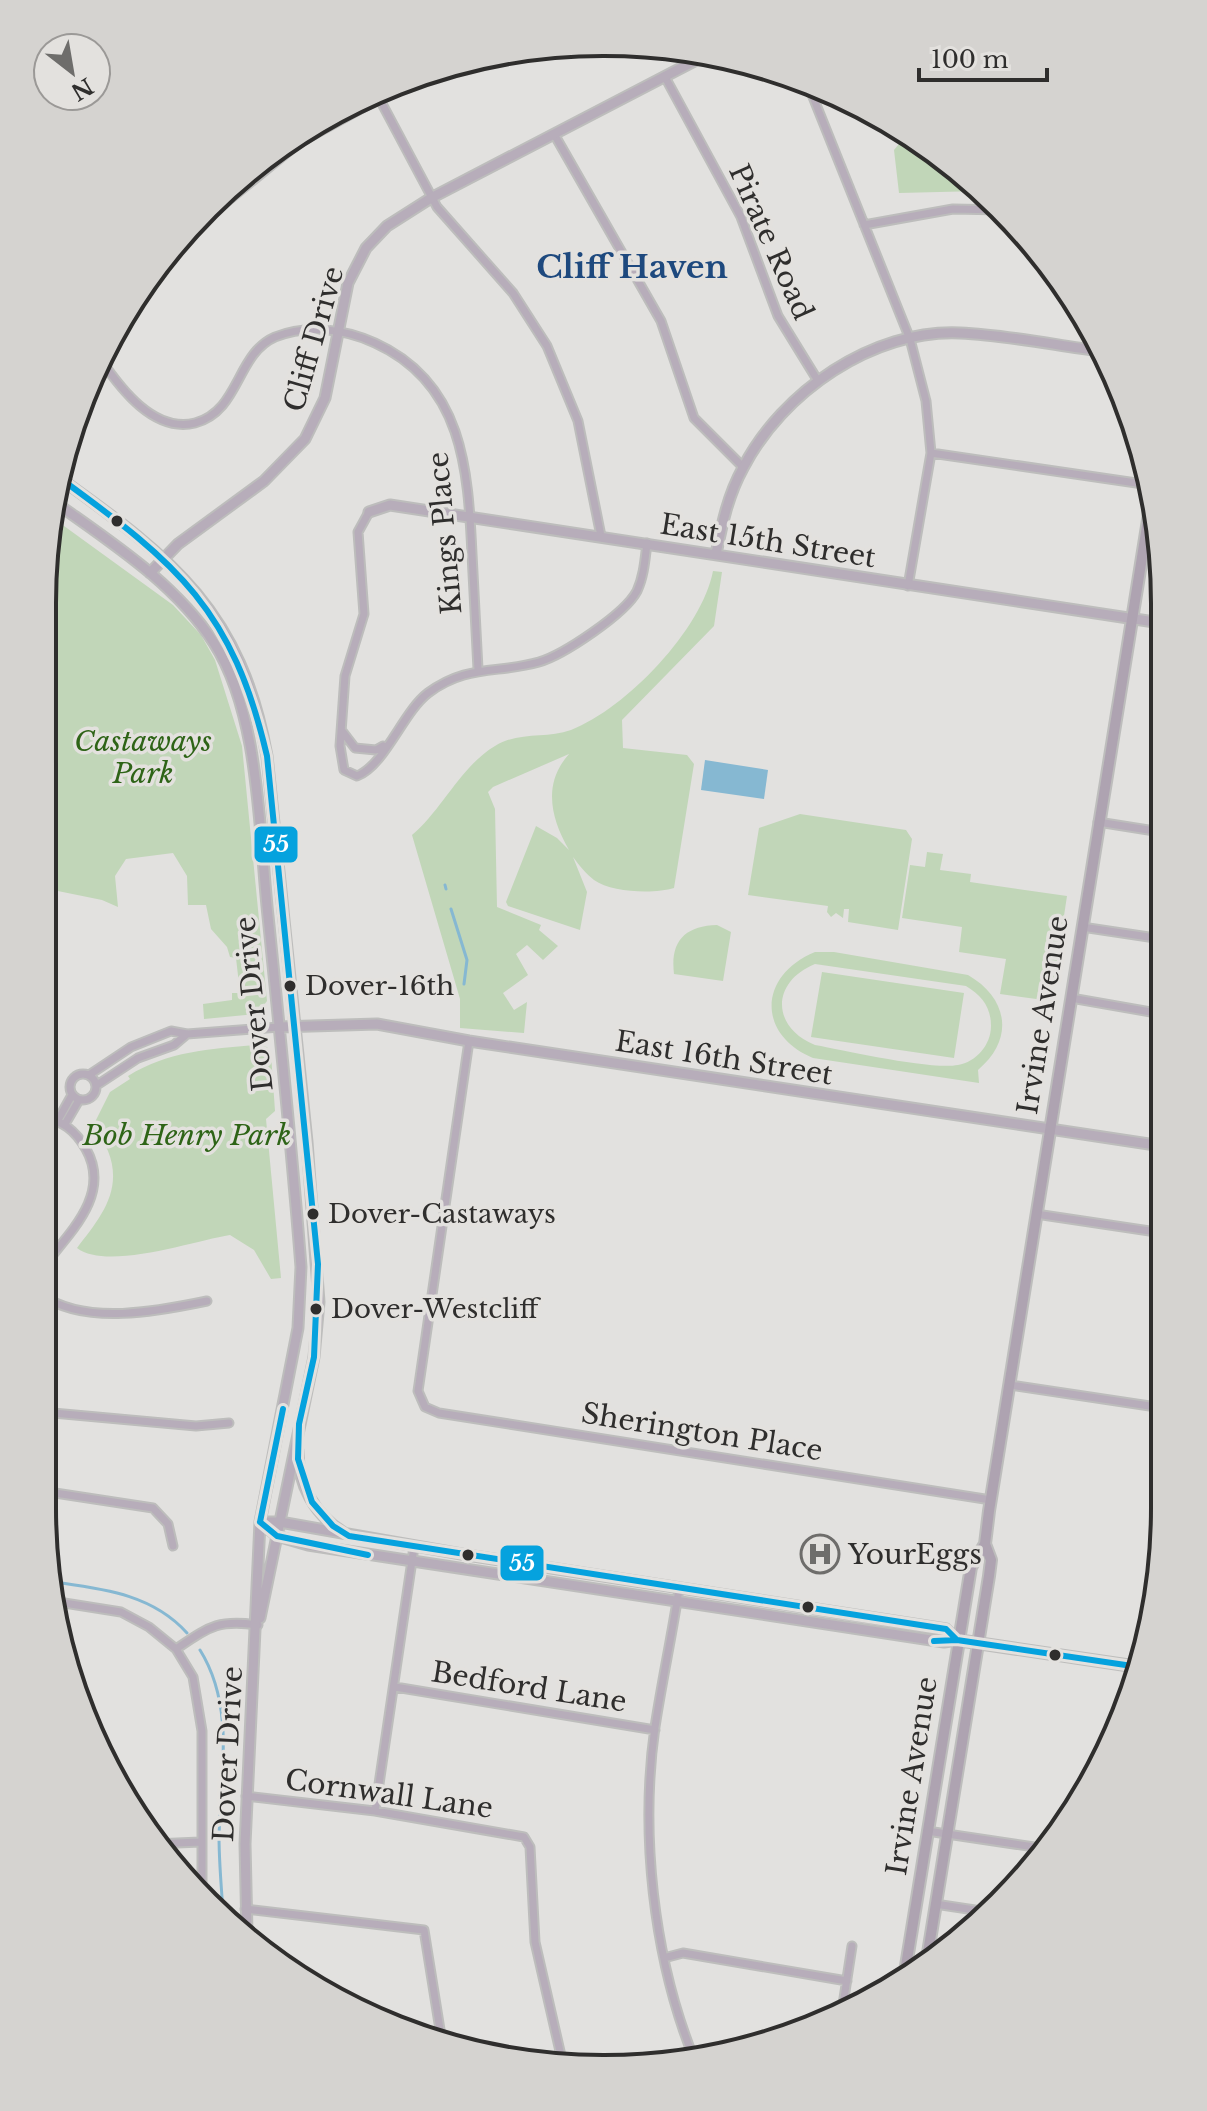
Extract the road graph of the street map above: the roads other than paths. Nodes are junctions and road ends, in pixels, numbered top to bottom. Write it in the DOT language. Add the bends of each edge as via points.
graph roads {
  1 [pos="690,64"];
  2 [pos="665,77"];
  3 [pos="813,98"];
  4 [pos="382,103"];
  5 [pos="554,134"];
  6 [pos="431,198"];
  7 [pos="984,210"];
  8 [pos="864,225"];
  9 [pos="338,331"];
  10 [pos="910,339"];
  11 [pos="1089,350"];
  12 [pos="109,369"];
  13 [pos="818,381"];
  14 [pos="931,453"];
  15 [pos="743,467"];
  16 [pos="1137,483"];
  17 [pos="70,486"];
  18 [pos="65,510"];
  19 [pos="369,512"];
  20 [pos="471,516"];
  21 [pos="1146,531"];
  22 [pos="601,536"];
  23 [pos="647,543"];
  24 [pos="716,554"];
  25 [pos="163,558"];
  26 [pos="150,573"];
  27 [pos="908,586"];
  28 [pos="1130,620"];
  29 [pos="1151,622"];
  30 [pos="478,669"];
  31 [pos="341,730"];
  32 [pos="388,743"];
  33 [pos="1098,822"];
  34 [pos="1151,830"];
  35 [pos="1082,927"];
  36 [pos="1151,937"];
  37 [pos="1071,998"];
  38 [pos="1151,1012"];
  39 [pos="294,1026"];
  40 [pos="279,1027"];
  41 [pos="187,1034"];
  42 [pos="469,1041"];
  43 [pos="131,1047"];
  44 [pos="137,1059"];
  45 [pos="89,1075"];
  46 [pos="97,1085"];
  47 [pos="76,1097"];
  48 [pos="56,1120"];
  49 [pos="62,1122"];
  50 [pos="1049,1129"];
  51 [pos="1151,1144"];
  52 [pos="1036,1214"];
  53 [pos="1151,1231"];
  54 [pos="56,1249"];
  55 [pos="318,1264"];
  56 [pos="301,1267"];
  57 [pos="56,1301"];
  58 [pos="207,1301"];
  59 [pos="1010,1385"];
  60 [pos="1151,1406"];
  61 [pos="56,1413"];
  62 [pos="229,1423"];
  63 [pos="299,1424"];
  64 [pos="56,1493"];
  65 [pos="991,1500"];
  66 [pos="260,1522"];
  67 [pos="280,1522"];
  68 [pos="277,1536"];
  69 [pos="349,1536"];
  70 [pos="985,1544"];
  71 [pos="173,1546"];
  72 [pos="414,1547"];
  73 [pos="413,1562"];
  74 [pos="679,1589"];
  75 [pos="65,1603"];
  76 [pos="677,1603"];
  77 [pos="778,1604"];
  78 [pos="871,1618"];
  79 [pos="774,1619"];
  80 [pos="258,1625"];
  81 [pos="828,1627"];
  82 [pos="957,1640"];
  83 [pos="977,1643"];
  84 [pos="176,1649"];
  85 [pos="1127,1665"];
  86 [pos="395,1687"];
  87 [pos="655,1730"];
  88 [pos="246,1796"];
  89 [pos="375,1811"];
  90 [pos="927,1831"];
  91 [pos="946,1834"];
  92 [pos="200,1842"];
  93 [pos="171,1843"];
  94 [pos="1033,1847"];
  95 [pos="202,1879"];
  96 [pos="935,1904"];
  97 [pos="245,1909"];
  98 [pos="974,1910"];
  99 [pos="246,1922"];
  100 [pos="852,1946"];
  101 [pos="929,1948"];
  102 [pos="664,1958"];
  103 [pos="906,1964"];
  104 [pos="847,1981"];
  105 [pos="844,2000"];
  106 [pos="440,2030"];
  107 [pos="690,2047"];
  108 [pos="560,2053"];
  1 -- 2 [label="street, Cliff Drive"];
  2 -- 5 [label="street, Cliff Drive"];
  2 -- 13 [label="street, Pirate Road" via="741,217 778,316"];
  3 -- 8 [label="street"];
  4 -- 6 [label="street"];
  5 -- 6 [label="street, Cliff Drive"];
  5 -- 15 [label="street" via="661,321 694,418"];
  6 -- 9 [label="street, Cliff Drive" via="387,226 366,248 348,283"];
  6 -- 22 [label="street" via="513,293 547,346 578,421"];
  7 -- 8 [label="street" via="953,209"];
  8 -- 10 [label="street"];
  9 -- 12 [label="street, Kings Place" via="275,338 260,347 228,402 197,422 181,425 149,414"];
  9 -- 20 [label="street, Kings Place" via="353,332 397,353 423,375 444,404 458,435"];
  9 -- 25 [label="street, Cliff Drive" via="325,398 305,439 264,481"];
  10 -- 11 [label="street" via="958,333"];
  10 -- 13 [label="street" via="852,360"];
  10 -- 14 [label="street" via="928,414"];
  13 -- 15 [label="street" via="772,425"];
  14 -- 16 [label="street"];
  14 -- 27 [label="street"];
  15 -- 24 [label="street"];
  17 -- 25 [label="street, Dover Drive"];
  18 -- 26 [label="street, Dover Drive"];
  19 -- 20 [label="street, East 15th Street" via="390,505"];
  19 -- 31 [label="street" via="358,532 364,614 345,676"];
  20 -- 22 [label="street, East 15th Street"];
  20 -- 30 [label="street, Kings Place"];
  21 -- 28 [label="main road, Irvine Avenue"];
  22 -- 23 [label="street, East 15th Street"];
  23 -- 24 [label="street, East 15th Street"];
  23 -- 30 [label="street" via="636,592 612,618 539,662"];
  24 -- 27 [label="street, East 15th Street"];
  25 -- 26 [label="street, Cliff Drive"];
  25 -- 39 [label="street, Dover Drive" via="220,622 260,714"];
  26 -- 40 [label="street, Dover Drive" via="192,612 216,646 243,719 253,770"];
  27 -- 28 [label="street, East 15th Street"];
  28 -- 29 [label="street, East 15th Street"];
  28 -- 33 [label="main road, Irvine Avenue"];
  30 -- 32 [label="street" via="453,677 426,695"];
  31 -- 32 [label="street" via="347,741 364,751"];
  31 -- 32 [label="street" via="340,759 350,774 364,773"];
  33 -- 34 [label="street"];
  33 -- 35 [label="main road, Irvine Avenue"];
  35 -- 36 [label="street"];
  35 -- 37 [label="main road, Irvine Avenue"];
  37 -- 38 [label="street"];
  37 -- 50 [label="main road, Irvine Avenue"];
  39 -- 40 [label="street, East 16th Street"];
  39 -- 42 [label="street, East 16th Street" via="377,1024"];
  39 -- 55 [label="street, Dover Drive"];
  40 -- 41 [label="street"];
  40 -- 56 [label="street, Dover Drive"];
  41 -- 43 [label="street" via="171,1031"];
  41 -- 44 [label="street" via="174,1045"];
  42 -- 50 [label="street, East 16th Street"];
  42 -- 65 [label="street, Sherington Place" via="418,1391 425,1407"];
  43 -- 44 [label="street"];
  43 -- 45 [label="street"];
  44 -- 46 [label="street"];
  45 -- 46 [label="street"];
  45 -- 47 [label="street" via="73,1078"];
  46 -- 47 [label="street" via="92,1097"];
  47 -- 49 [label="street"];
  48 -- 49 [label="street"];
  49 -- 54 [label="street" via="94,1163 96,1185"];
  50 -- 51 [label="street, East 16th Street"];
  50 -- 52 [label="main road, Irvine Avenue"];
  52 -- 53 [label="street"];
  52 -- 59 [label="main road, Irvine Avenue"];
  55 -- 56 [label="street"];
  55 -- 63 [label="street, Dover Drive" via="314,1357"];
  56 -- 66 [label="street, Dover Drive" via="298,1328"];
  57 -- 58 [label="street" via="146,1314"];
  59 -- 60 [label="street"];
  59 -- 65 [label="main road, Irvine Avenue"];
  61 -- 62 [label="street" via="196,1426"];
  63 -- 67 [label="street, Dover Drive"];
  63 -- 69 [label="street" via="298,1459 305,1488 321,1515"];
  64 -- 71 [label="street" via="153,1508 168,1524"];
  65 -- 70 [label="main road, Irvine Avenue"];
  66 -- 67 [label="street"];
  66 -- 68 [label="street"];
  66 -- 80 [label="street, Dover Drive"];
  67 -- 68 [label="street, Dover Drive"];
  67 -- 69 [label="street"];
  68 -- 73 [label="street"];
  68 -- 80 [label="street, Dover Drive"];
  69 -- 72 [label="street"];
  70 -- 82 [label="main road, Irvine Avenue" via="971,1567"];
  70 -- 83 [label="main road, Irvine Avenue" via="991,1560"];
  72 -- 73 [label="street"];
  72 -- 74 [label="street"];
  73 -- 76 [label="street"];
  73 -- 86 [label="street"];
  74 -- 76 [label="street"];
  74 -- 77 [label="street"];
  75 -- 84 [label="street" via="121,1612"];
  76 -- 79 [label="street"];
  76 -- 87 [label="street"];
  77 -- 78 [label="street"];
  77 -- 79 [label="street"];
  78 -- 81 [label="street"];
  78 -- 82 [label="street" via="946,1629"];
  79 -- 81 [label="street"];
  80 -- 84 [label="street" via="211,1625"];
  80 -- 88 [label="street, Dover Drive"];
  81 -- 82 [label="street"];
  82 -- 83 [label="main road"];
  82 -- 90 [label="main road, Irvine Avenue"];
  83 -- 85 [label="main road"];
  83 -- 91 [label="main road, Irvine Avenue"];
  84 -- 92 [label="street, Dover Drive" via="193,1677 201,1706"];
  86 -- 87 [label="street, Bedford Lane"];
  86 -- 89 [label="street"];
  87 -- 102 [label="street" via="650,1866"];
  88 -- 89 [label="street, Cornwall Lane"];
  88 -- 97 [label="street, Dover Drive"];
  89 -- 108 [label="street, Cornwall Lane" via="524,1837 530,1847 535,1942"];
  90 -- 91 [label="street"];
  90 -- 103 [label="main road, Irvine Avenue"];
  91 -- 94 [label="street"];
  91 -- 96 [label="main road, Irvine Avenue"];
  92 -- 93 [label="street"];
  92 -- 95 [label="street, Dover Drive"];
  96 -- 98 [label="street"];
  96 -- 101 [label="main road, Irvine Avenue"];
  97 -- 99 [label="street, Dover Drive"];
  97 -- 106 [label="street" via="424,1930"];
  100 -- 104 [label="street"];
  102 -- 104 [label="street" via="683,1953"];
  102 -- 107 [label="street"];
  104 -- 105 [label="street"];
}
